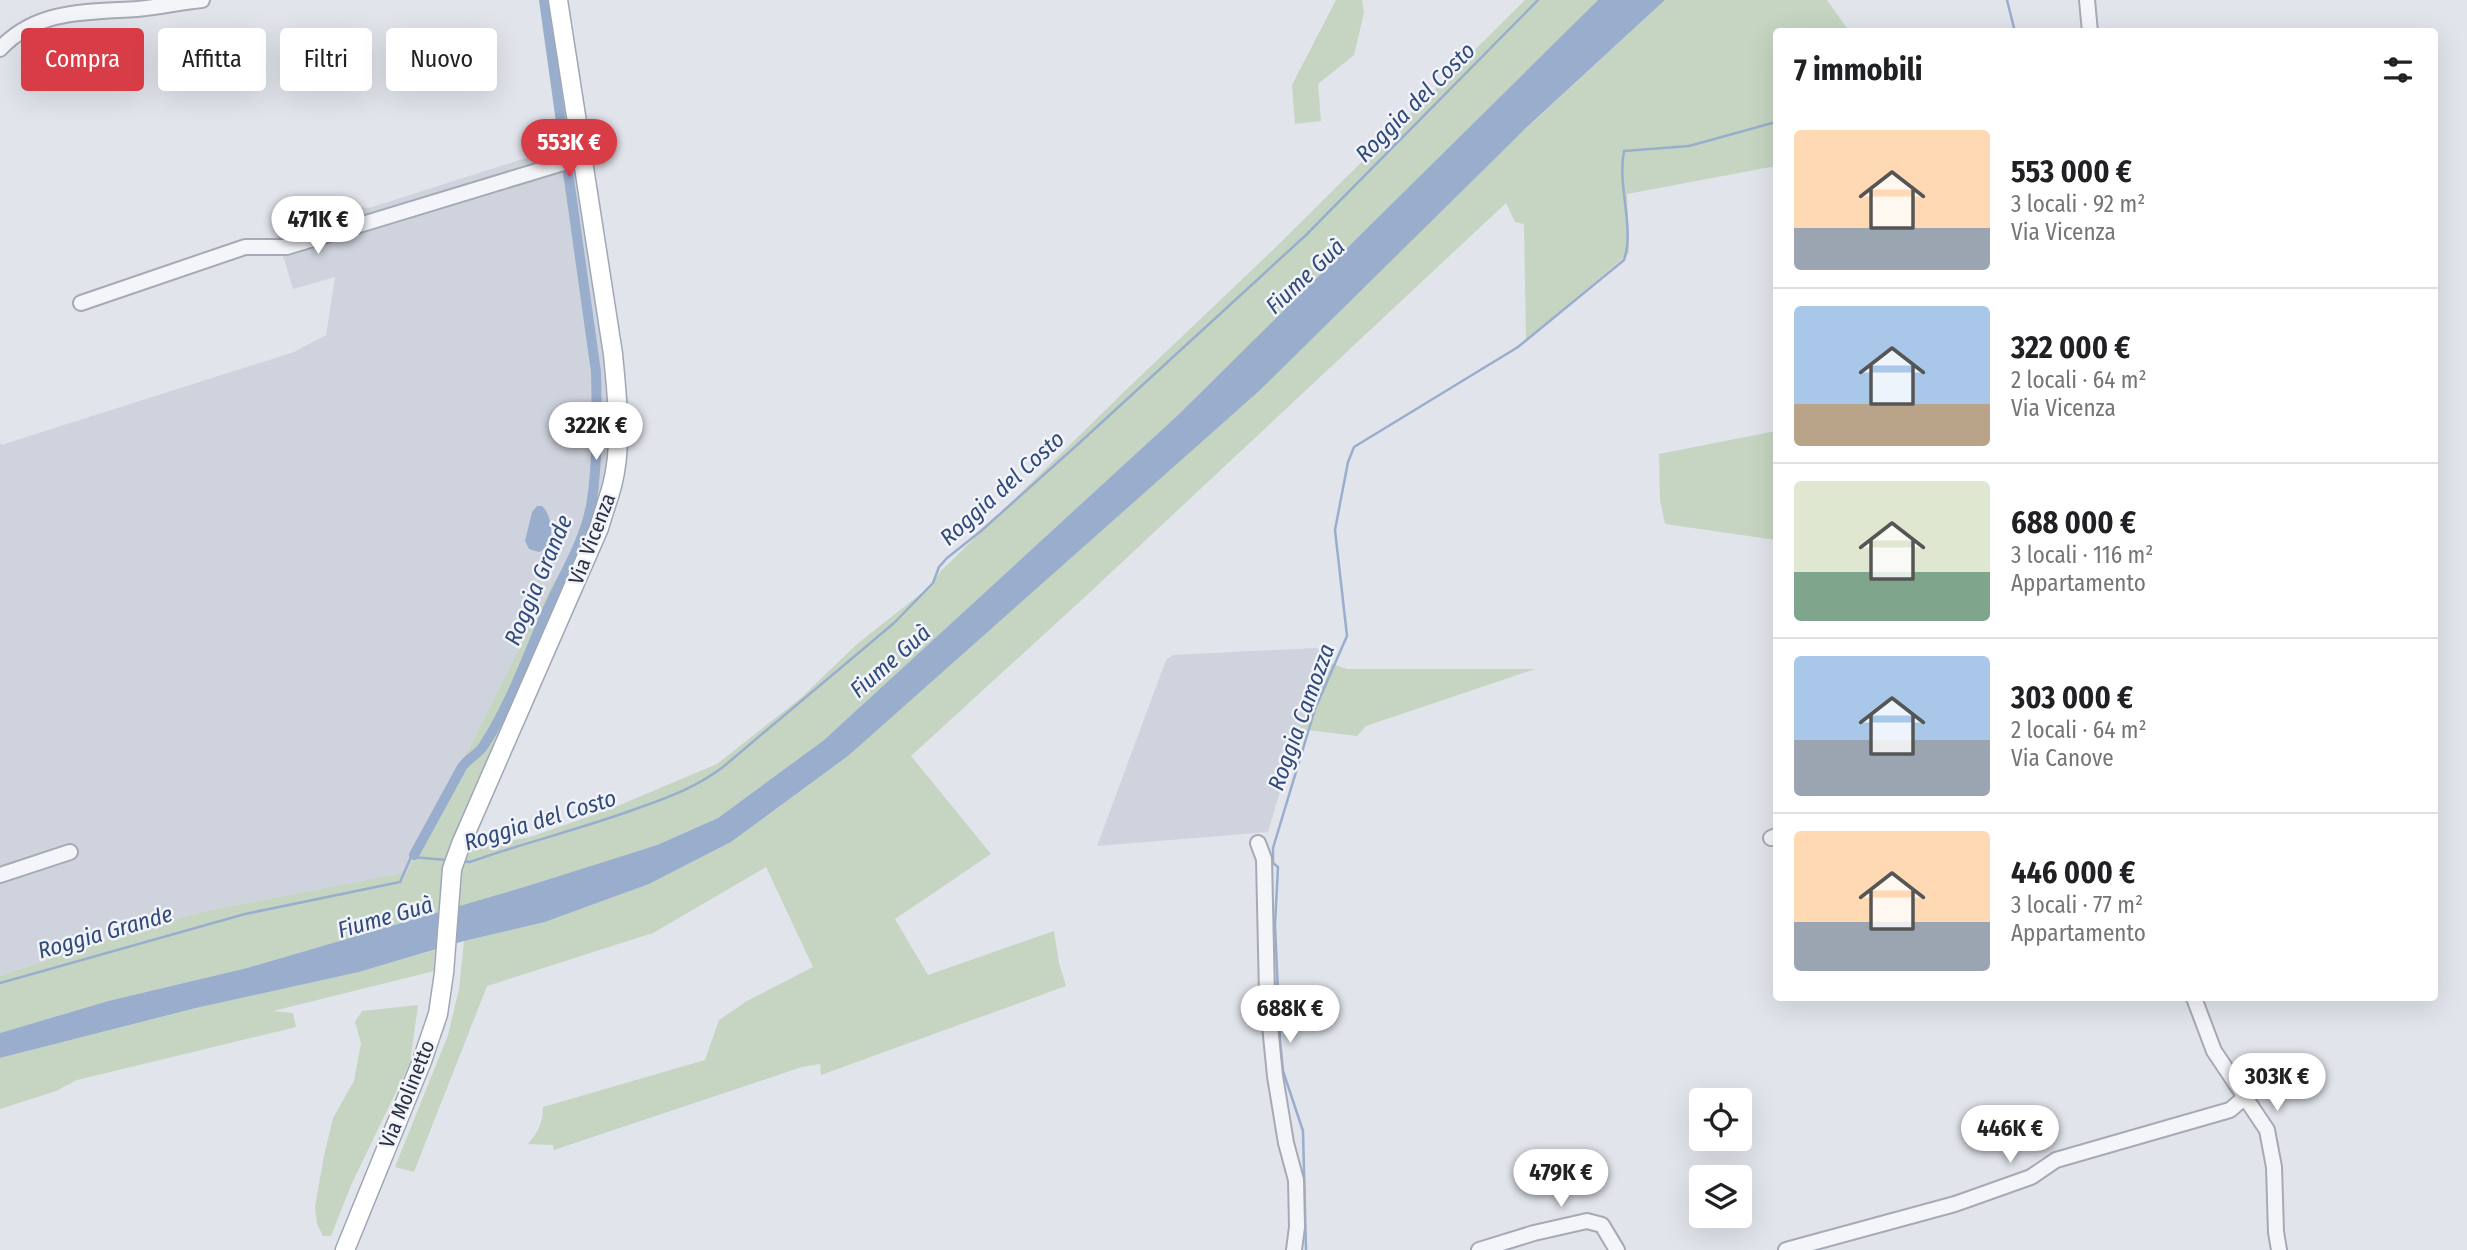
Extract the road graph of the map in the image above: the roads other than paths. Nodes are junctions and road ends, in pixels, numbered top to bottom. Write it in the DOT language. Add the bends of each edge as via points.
graph roads {
  1 [pos="202,0"];
  2 [pos="558,0"];
  3 [pos="2087,0"];
  4 [pos="2090,28"];
  5 [pos="0,49"];
  6 [pos="582,157"];
  7 [pos="81,303"];
  8 [pos="1258,843"];
  9 [pos="70,852"];
  10 [pos="0,875"];
  11 [pos="447,932"];
  12 [pos="2195,1001"];
  13 [pos="2244,1098"];
  14 [pos="345,1250"];
  15 [pos="1294,1250"];
  16 [pos="1479,1250"];
  17 [pos="1617,1250"];
  18 [pos="1786,1250"];
  19 [pos="2279,1250"];
  1 -- 5 [label="street" via="61,15 28,28"];
  2 -- 6 [label="main road, Via Vicenza"];
  3 -- 4 [label="street"];
  6 -- 7 [label="street" via="287,247 245,247"];
  6 -- 11 [label="main road, Via Vicenza" via="617,397 618,449 612,484 599,528 461,844 452,869"];
  8 -- 15 [label="street" via="1264,859 1267,995 1275,1076 1296,1180"];
  9 -- 10 [label="street"];
  11 -- 14 [label="main road, Via Molinetto" via="438,1014"];
  12 -- 13 [label="street" via="2214,1051"];
  13 -- 18 [label="street" via="2230,1110 2056,1160 2031,1177 1955,1204"];
  13 -- 19 [label="street" via="2267,1130"];
  16 -- 17 [label="street" via="1587,1221 1602,1225"];
}
